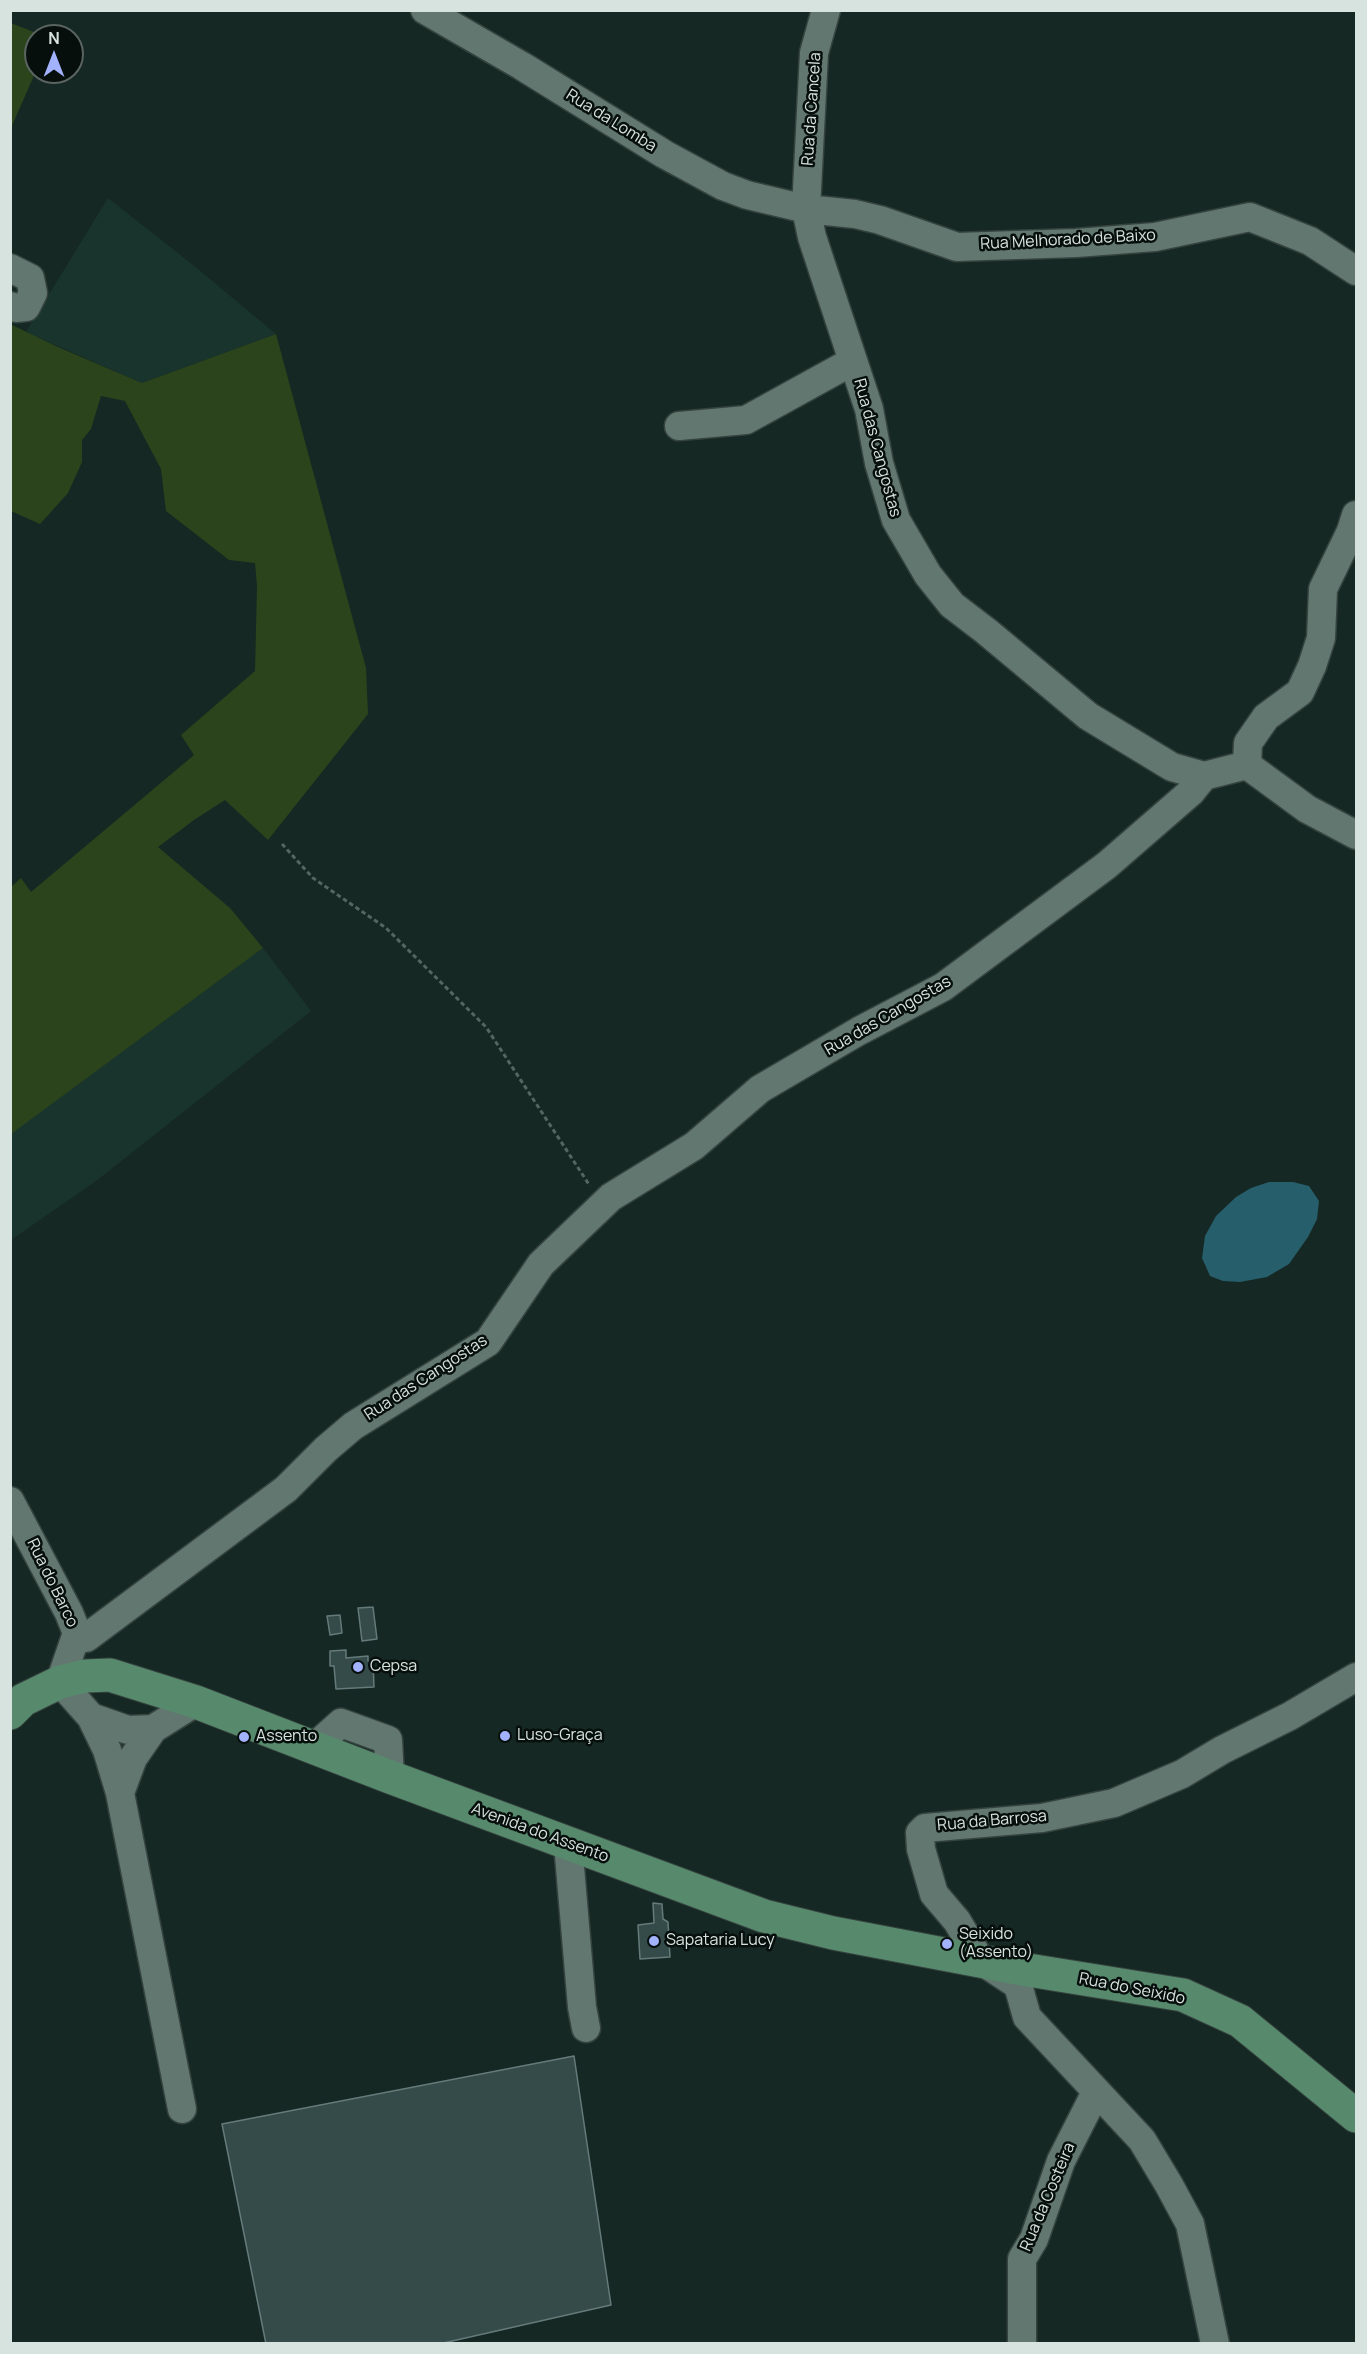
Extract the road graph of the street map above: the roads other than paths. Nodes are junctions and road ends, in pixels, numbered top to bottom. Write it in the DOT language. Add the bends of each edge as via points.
graph roads {
  1 [pos="425,10"];
  2 [pos="826,10"];
  3 [pos="806,209"];
  4 [pos="10,268"];
  5 [pos="1356,271"];
  6 [pos="10,306"];
  7 [pos="853,361"];
  8 [pos="679,426"];
  9 [pos="1356,515"];
  10 [pos="1246,765"];
  11 [pos="1204,776"];
  12 [pos="1356,835"];
  13 [pos="10,1501"];
  14 [pos="81,1636"];
  15 [pos="110,1675"];
  16 [pos="1356,1677"];
  17 [pos="60,1682"];
  18 [pos="196,1702"];
  19 [pos="10,1713"];
  20 [pos="91,1717"];
  21 [pos="153,1729"];
  22 [pos="120,1793"];
  23 [pos="568,1844"];
  24 [pos="980,1960"];
  25 [pos="586,2028"];
  26 [pos="1096,2092"];
  27 [pos="182,2109"];
  28 [pos="1356,2116"];
  29 [pos="1022,2343"];
  30 [pos="1215,2343"];
  1 -- 3 [label="street, Rua da Lomba" via="723,186"];
  2 -- 3 [label="street, Rua da Cancela" via="814,53"];
  3 -- 5 [label="street, Rua Melhorado de Baixo" via="872,218 957,247 1155,237 1250,217 1310,241"];
  3 -- 7 [label="street, Rua das Cangostas"];
  4 -- 6 [label="street" via="30,278 33,293 26,307"];
  7 -- 8 [label="street" via="746,420"];
  7 -- 11 [label="street, Rua das Cangostas" via="896,520 928,575 952,605 1088,716 1172,766"];
  9 -- 10 [label="street" via="1323,589 1321,638 1312,666 1300,692 1266,717 1248,743"];
  10 -- 11 [label="street"];
  10 -- 12 [label="street" via="1307,809"];
  11 -- 14 [label="street, Rua das Cangostas" via="1191,792 1107,865 943,987 760,1089 694,1146 610,1197 541,1264 488,1342 353,1426 286,1489"];
  13 -- 14 [label="street, Rua do Barco"];
  14 -- 15 [label="street, Rua do Barco"];
  14 -- 17 [label="street, Rua do Barco"];
  15 -- 17 [label="main road"];
  15 -- 18 [label="main road, Avenida do Assento"];
  16 -- 24 [label="street, Rua da Barrosa" via="1182,1774 1114,1803 1042,1818 925,1827 920,1833 921,1849 934,1894 957,1921"];
  17 -- 19 [label="main road" via="23,1700"];
  17 -- 20 [label="street"];
  18 -- 21 [label="street"];
  18 -- 23 [label="main road, Avenida do Assento"];
  20 -- 21 [label="street" via="128,1730"];
  20 -- 22 [label="street" via="107,1750"];
  21 -- 22 [label="street" via="133,1758"];
  22 -- 27 [label="street"];
  23 -- 24 [label="main road, Avenida do Assento" via="764,1916 832,1933"];
  23 -- 25 [label="street"];
  24 -- 26 [label="street, Rua da Barrosa" via="1018,1985 1027,2017"];
  24 -- 28 [label="main road, Rua do Seixido" via="1183,1995 1240,2021"];
  26 -- 29 [label="street, Rua da Costeira" via="1061,2161 1034,2239 1022,2259"];
  26 -- 30 [label="street, Rua da Barrosa" via="1142,2140 1190,2224"];
}
